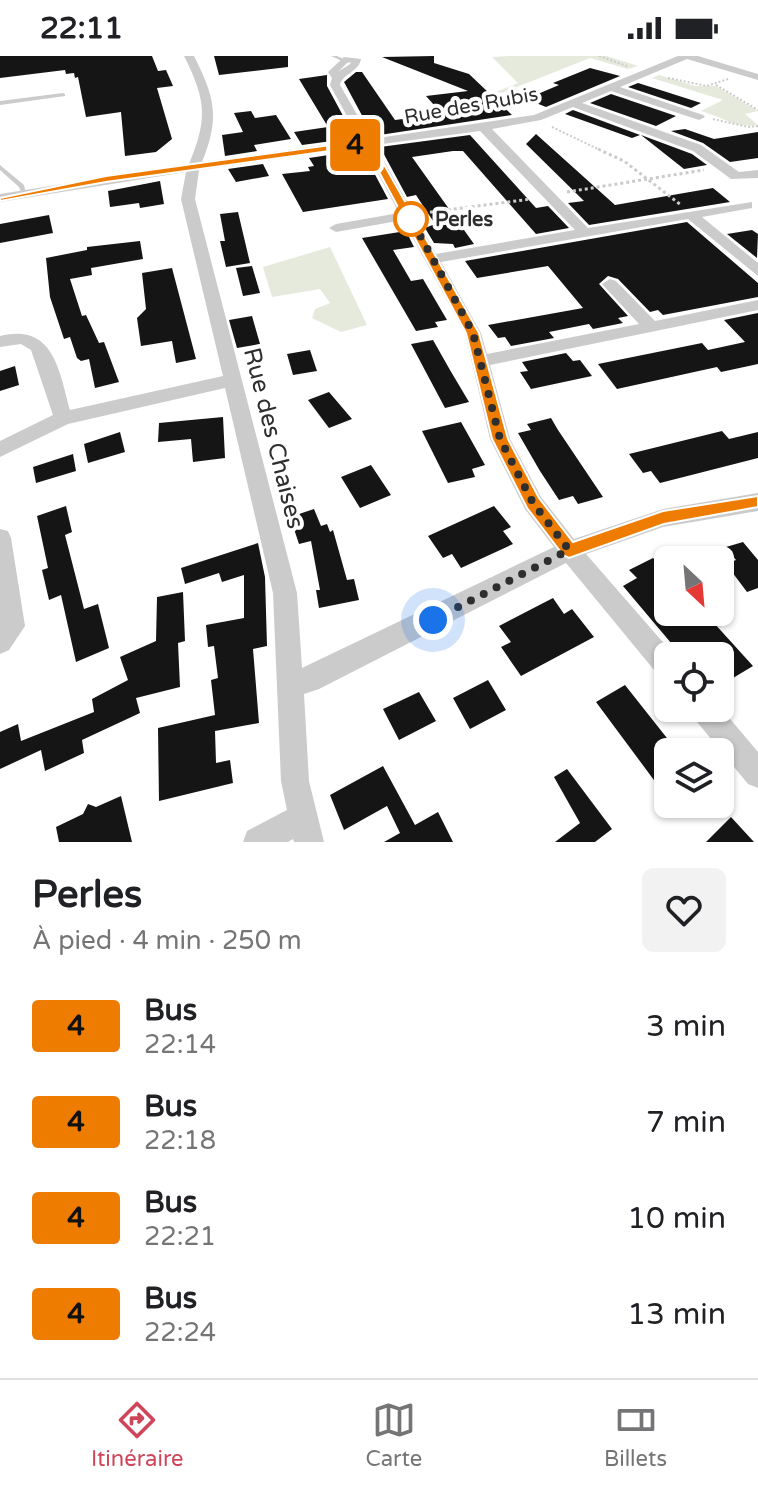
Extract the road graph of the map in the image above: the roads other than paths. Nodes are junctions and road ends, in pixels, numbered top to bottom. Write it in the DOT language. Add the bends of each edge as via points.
graph roads {
  1 [pos="189,56"];
  2 [pos="687,56"];
  3 [pos="338,58"];
  4 [pos="758,77"];
  5 [pos="610,87"];
  6 [pos="63,95"];
  7 [pos="0,103"];
  8 [pos="572,103"];
  9 [pos="699,117"];
  10 [pos="483,127"];
  11 [pos="367,143"];
  12 [pos="0,167"];
  13 [pos="191,168"];
  14 [pos="758,174"];
  15 [pos="24,193"];
  16 [pos="0,198"];
  17 [pos="747,205"];
  18 [pos="409,215"];
  19 [pos="691,215"];
  20 [pos="336,228"];
  21 [pos="585,233"];
  22 [pos="433,259"];
  23 [pos="758,271"];
  24 [pos="610,284"];
  25 [pos="758,305"];
  26 [pos="652,327"];
  27 [pos="0,342"];
  28 [pos="482,361"];
  29 [pos="232,380"];
  30 [pos="63,418"];
  31 [pos="0,450"];
  32 [pos="758,502"];
  33 [pos="0,538"];
  34 [pos="569,550"];
  35 [pos="0,642"];
  36 [pos="654,650"];
  37 [pos="290,683"];
  38 [pos="715,722"];
  39 [pos="758,774"];
  40 [pos="305,830"];
  41 [pos="258,842"];
  1 -- 13 [label="street, Rue des Chaises" via="209,122"];
  2 -- 4 [label="street"];
  2 -- 5 [label="street, Rue des Rubis"];
  3 -- 11 [label="street" via="358,62 335,85"];
  5 -- 8 [label="street, Rue des Rubis"];
  5 -- 9 [label="street"];
  6 -- 7 [label="lane"];
  8 -- 10 [label="street, Rue des Rubis" via="537,118"];
  8 -- 14 [label="street" via="697,148 736,176"];
  10 -- 11 [label="street, Rue des Rubis"];
  10 -- 21 [label="street"];
  11 -- 13 [label="street, Rue des Rubis"];
  11 -- 18 [label="street"];
  12 -- 15 [label="lane"];
  13 -- 15 [label="street, Rue des Rubis"];
  13 -- 29 [label="street, Rue des Chaises" via="188,199"];
  15 -- 16 [label="street, Rue des Rubis"];
  17 -- 19 [label="street"];
  18 -- 20 [label="street"];
  18 -- 22 [label="street"];
  19 -- 21 [label="street"];
  19 -- 23 [label="street"];
  21 -- 22 [label="street"];
  22 -- 28 [label="street" via="473,333"];
  24 -- 26 [label="street"];
  25 -- 26 [label="street"];
  26 -- 28 [label="street"];
  27 -- 30 [label="street" via="25,339 42,351"];
  28 -- 34 [label="street" via="500,439 533,503"];
  29 -- 30 [label="street"];
  29 -- 37 [label="street, Rue des Chaises" via="285,593"];
  30 -- 31 [label="street"];
  32 -- 34 [label="street" via="663,518"];
  33 -- 35 [label="street" via="13,626"];
  34 -- 36 [label="street"];
  34 -- 37 [label="street" via="310,680"];
  37 -- 40 [label="street, Rue des Chaises" via="295,781"];
  38 -- 39 [label="street"];
  40 -- 41 [label="street"];
}
